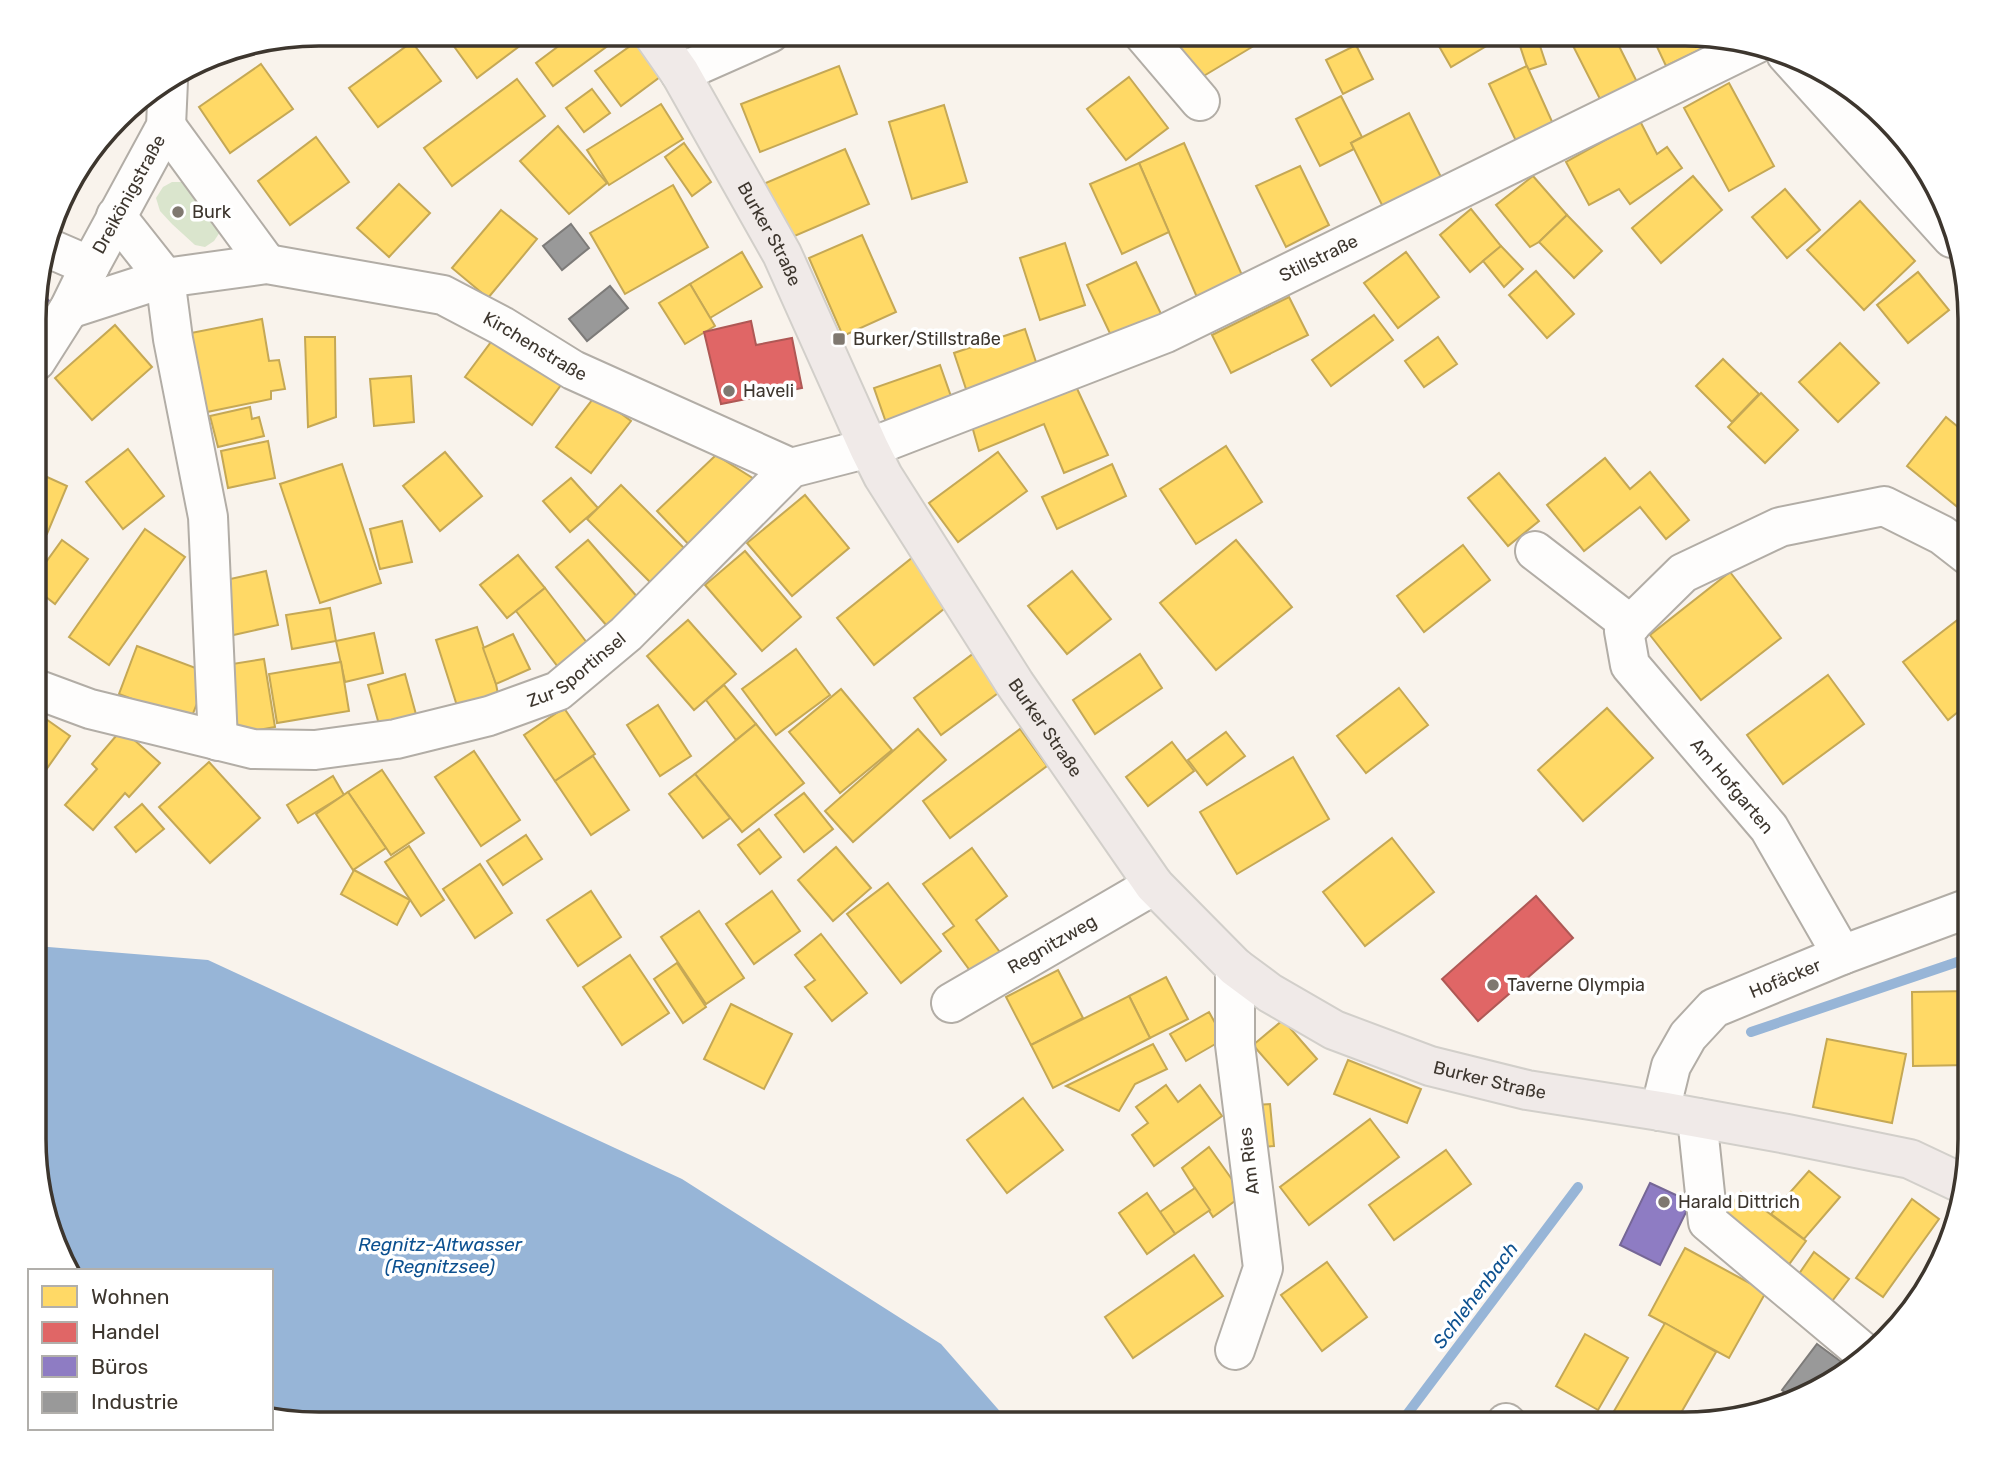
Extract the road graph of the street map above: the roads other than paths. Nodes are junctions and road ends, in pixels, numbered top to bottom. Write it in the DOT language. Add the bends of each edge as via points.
graph roads {
  1 [pos="661,46"];
  2 [pos="741,46"];
  3 [pos="1153,46"];
  4 [pos="1748,53"];
  5 [pos="1775,61"];
  6 [pos="680,73"];
  7 [pos="168,92"];
  8 [pos="1200,101"];
  9 [pos="166,126"];
  10 [pos="116,216"];
  11 [pos="1942,228"];
  12 [pos="54,251"];
  13 [pos="267,264"];
  14 [pos="90,266"];
  15 [pos="165,278"];
  16 [pos="69,309"];
  17 [pos="46,345"];
  18 [pos="869,449"];
  19 [pos="791,468"];
  20 [pos="1958,547"];
  21 [pos="1535,551"];
  22 [pos="1631,625"];
  23 [pos="46,694"];
  24 [pos="218,741"];
  25 [pos="1154,884"];
  26 [pos="1958,912"];
  27 [pos="1842,955"];
  28 [pos="1235,967"];
  29 [pos="951,1003"];
  30 [pos="1660,1111"];
  31 [pos="1697,1118"];
  32 [pos="1954,1180"];
  33 [pos="1859,1349"];
  34 [pos="1235,1350"];
  1 -- 6 [label="main road, Burker Straße"];
  2 -- 6 [label="street"];
  3 -- 8 [label="street"];
  4 -- 18 [label="street, Stillstraße" via="1166,333"];
  5 -- 11 [label="street, Stillstraße"];
  6 -- 18 [label="main road, Burker Straße" via="782,254"];
  7 -- 9 [label="street, Dreikönigstraße"];
  9 -- 10 [label="street, Dreikönigstraße"];
  9 -- 13 [label="street"];
  10 -- 14 [label="street, Dreikönigstraße"];
  10 -- 15 [label="street"];
  12 -- 14 [label="street"];
  13 -- 15 [label="street, Kirchenstraße"];
  13 -- 19 [label="street, Kirchenstraße" via="443,295 573,370"];
  14 -- 16 [label="street"];
  15 -- 16 [label="street, Kirchenstraße"];
  15 -- 24 [label="street" via="208,517"];
  16 -- 17 [label="street"];
  18 -- 19 [label="street"];
  18 -- 25 [label="main road, Burker Straße" via="1015,684"];
  19 -- 24 [label="street, Zur Sportinsel" via="626,634 558,691 489,716 396,739 315,750 253,749"];
  20 -- 22 [label="street" via="1942,534 1884,506 1780,527 1683,573"];
  21 -- 22 [label="street"];
  22 -- 27 [label="street, Am Hofgarten" via="1624,631 1630,665 1769,828"];
  23 -- 24 [label="street, Zur Sportinsel"];
  25 -- 28 [label="main road, Burker Straße"];
  25 -- 29 [label="street, Regnitzweg"];
  26 -- 27 [label="street, Hofäcker"];
  27 -- 30 [label="street, Hofäcker" via="1714,1008 1688,1036 1671,1066"];
  28 -- 30 [label="main road, Burker Straße" via="1334,1030 1430,1066 1527,1090"];
  28 -- 34 [label="street, Am Ries" via="1235,1045 1263,1268"];
  30 -- 31 [label="main road, Burker Straße"];
  31 -- 32 [label="main road, Burker Straße" via="1910,1159"];
  31 -- 33 [label="street" via="1708,1222"];
}
